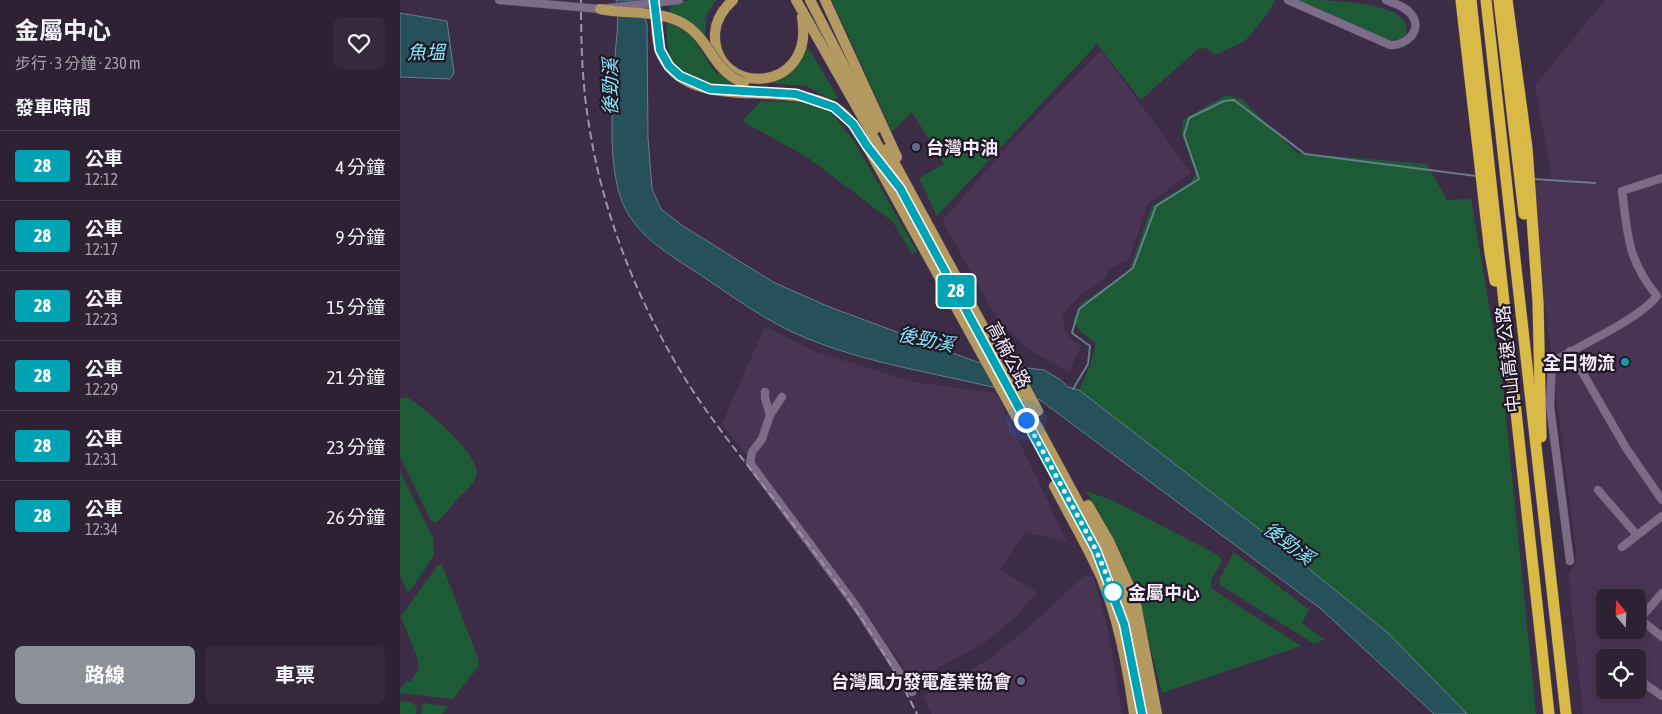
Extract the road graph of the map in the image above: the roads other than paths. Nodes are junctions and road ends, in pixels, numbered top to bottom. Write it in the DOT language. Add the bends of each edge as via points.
graph roads {
  1 [pos="499,0"];
  2 [pos="654,0"];
  3 [pos="679,0"];
  4 [pos="733,0"];
  5 [pos="796,0"];
  6 [pos="810,0"];
  7 [pos="825,0"];
  8 [pos="1288,0"];
  9 [pos="1386,0"];
  10 [pos="1454,0"];
  11 [pos="1461,0"];
  12 [pos="1471,0"];
  13 [pos="1486,0"];
  14 [pos="1500,0"];
  15 [pos="1508,0"];
  16 [pos="600,9"];
  17 [pos="801,11"];
  18 [pos="834,107"];
  19 [pos="1474,126"];
  20 [pos="871,143"];
  21 [pos="890,147"];
  22 [pos="1486,176"];
  23 [pos="1523,178"];
  24 [pos="1662,178"];
  25 [pos="902,187"];
  26 [pos="1657,296"];
  27 [pos="1662,303"];
  28 [pos="993,351"];
  29 [pos="1570,351"];
  30 [pos="765,392"];
  31 [pos="782,397"];
  32 [pos="1019,400"];
  33 [pos="770,415"];
  34 [pos="1598,490"];
  35 [pos="1662,500"];
  36 [pos="1662,516"];
  37 [pos="1544,526"];
  38 [pos="1636,535"];
  39 [pos="1622,547"];
  40 [pos="1570,561"];
  41 [pos="1662,593"];
  42 [pos="1662,637"];
  43 [pos="1646,685"];
  44 [pos="912,692"];
  45 [pos="1662,696"];
  46 [pos="1134,714"];
  47 [pos="1142,714"];
  48 [pos="1150,714"];
  49 [pos="1157,714"];
  50 [pos="1549,714"];
  51 [pos="1566,714"];
  1 -- 16 [label="street, bridge"];
  2 -- 18 [label="main road" via="660,50 669,66 685,80 702,88 720,91 800,95"];
  3 -- 16 [label="street, bridge"];
  4 -- 17 [label="main road" via="718,18 715,38 721,58 734,73 752,79 775,76 796,61 804,40"];
  5 -- 17 [label="main road, 高楠公路"];
  6 -- 21 [label="main road, 高楠公路"];
  7 -- 21 [label="main road"];
  8 -- 9 [label="street" via="1390,45 1400,46 1413,34 1412,15 1404,7"];
  10 -- 19 [label="highway"];
  11 -- 19 [label="highway"];
  12 -- 22 [label="highway"];
  13 -- 37 [label="highway, 中山高速公路"];
  14 -- 23 [label="highway"];
  15 -- 23 [label="highway" via="1525,125"];
  16 -- 18 [label="main road, bridge" via="655,14 683,24 703,43 724,73 744,83 805,89"];
  17 -- 20 [label="main road, 高楠公路"];
  18 -- 20 [label="main road"];
  19 -- 22 [label="highway"];
  20 -- 25 [label="main road, 高楠公路"];
  20 -- 25 [label="main road" via="884,167"];
  21 -- 25 [label="main road, 高楠公路"];
  21 -- 25 [label="main road" via="900,165"];
  22 -- 50 [label="highway, 中山高速公路" via="1490,253 1511,361"];
  23 -- 37 [label="highway" via="1538,302"];
  24 -- 26 [label="street" via="1622,191 1634,262"];
  25 -- 28 [label="main road, 高楠公路"];
  25 -- 28 [label="main road, 高楠公路"];
  26 -- 27 [label="street"];
  26 -- 29 [label="street" via="1650,306"];
  28 -- 32 [label="main road, 高楠公路"];
  28 -- 32 [label="main road, 高楠公路"];
  29 -- 35 [label="street" via="1626,448"];
  29 -- 40 [label="street" via="1552,362 1550,406"];
  30 -- 33 [label="street"];
  31 -- 33 [label="street"];
  32 -- 46 [label="main road, 高楠公路" via="1102,579 1116,624"];
  32 -- 47 [label="main road, 高楠公路" via="1108,575 1129,641"];
  32 -- 48 [label="main road, 高楠公路" via="1115,573 1138,642"];
  32 -- 49 [label="main road, 高楠公路" via="1109,541 1135,600"];
  33 -- 44 [label="street" via="762,438 749,458 753,469 856,606"];
  34 -- 38 [label="street"];
  36 -- 38 [label="street"];
  37 -- 51 [label="highway, 中山高速公路"];
  38 -- 39 [label="street"];
  41 -- 42 [label="street" via="1640,620"];
  43 -- 45 [label="street"];
}
